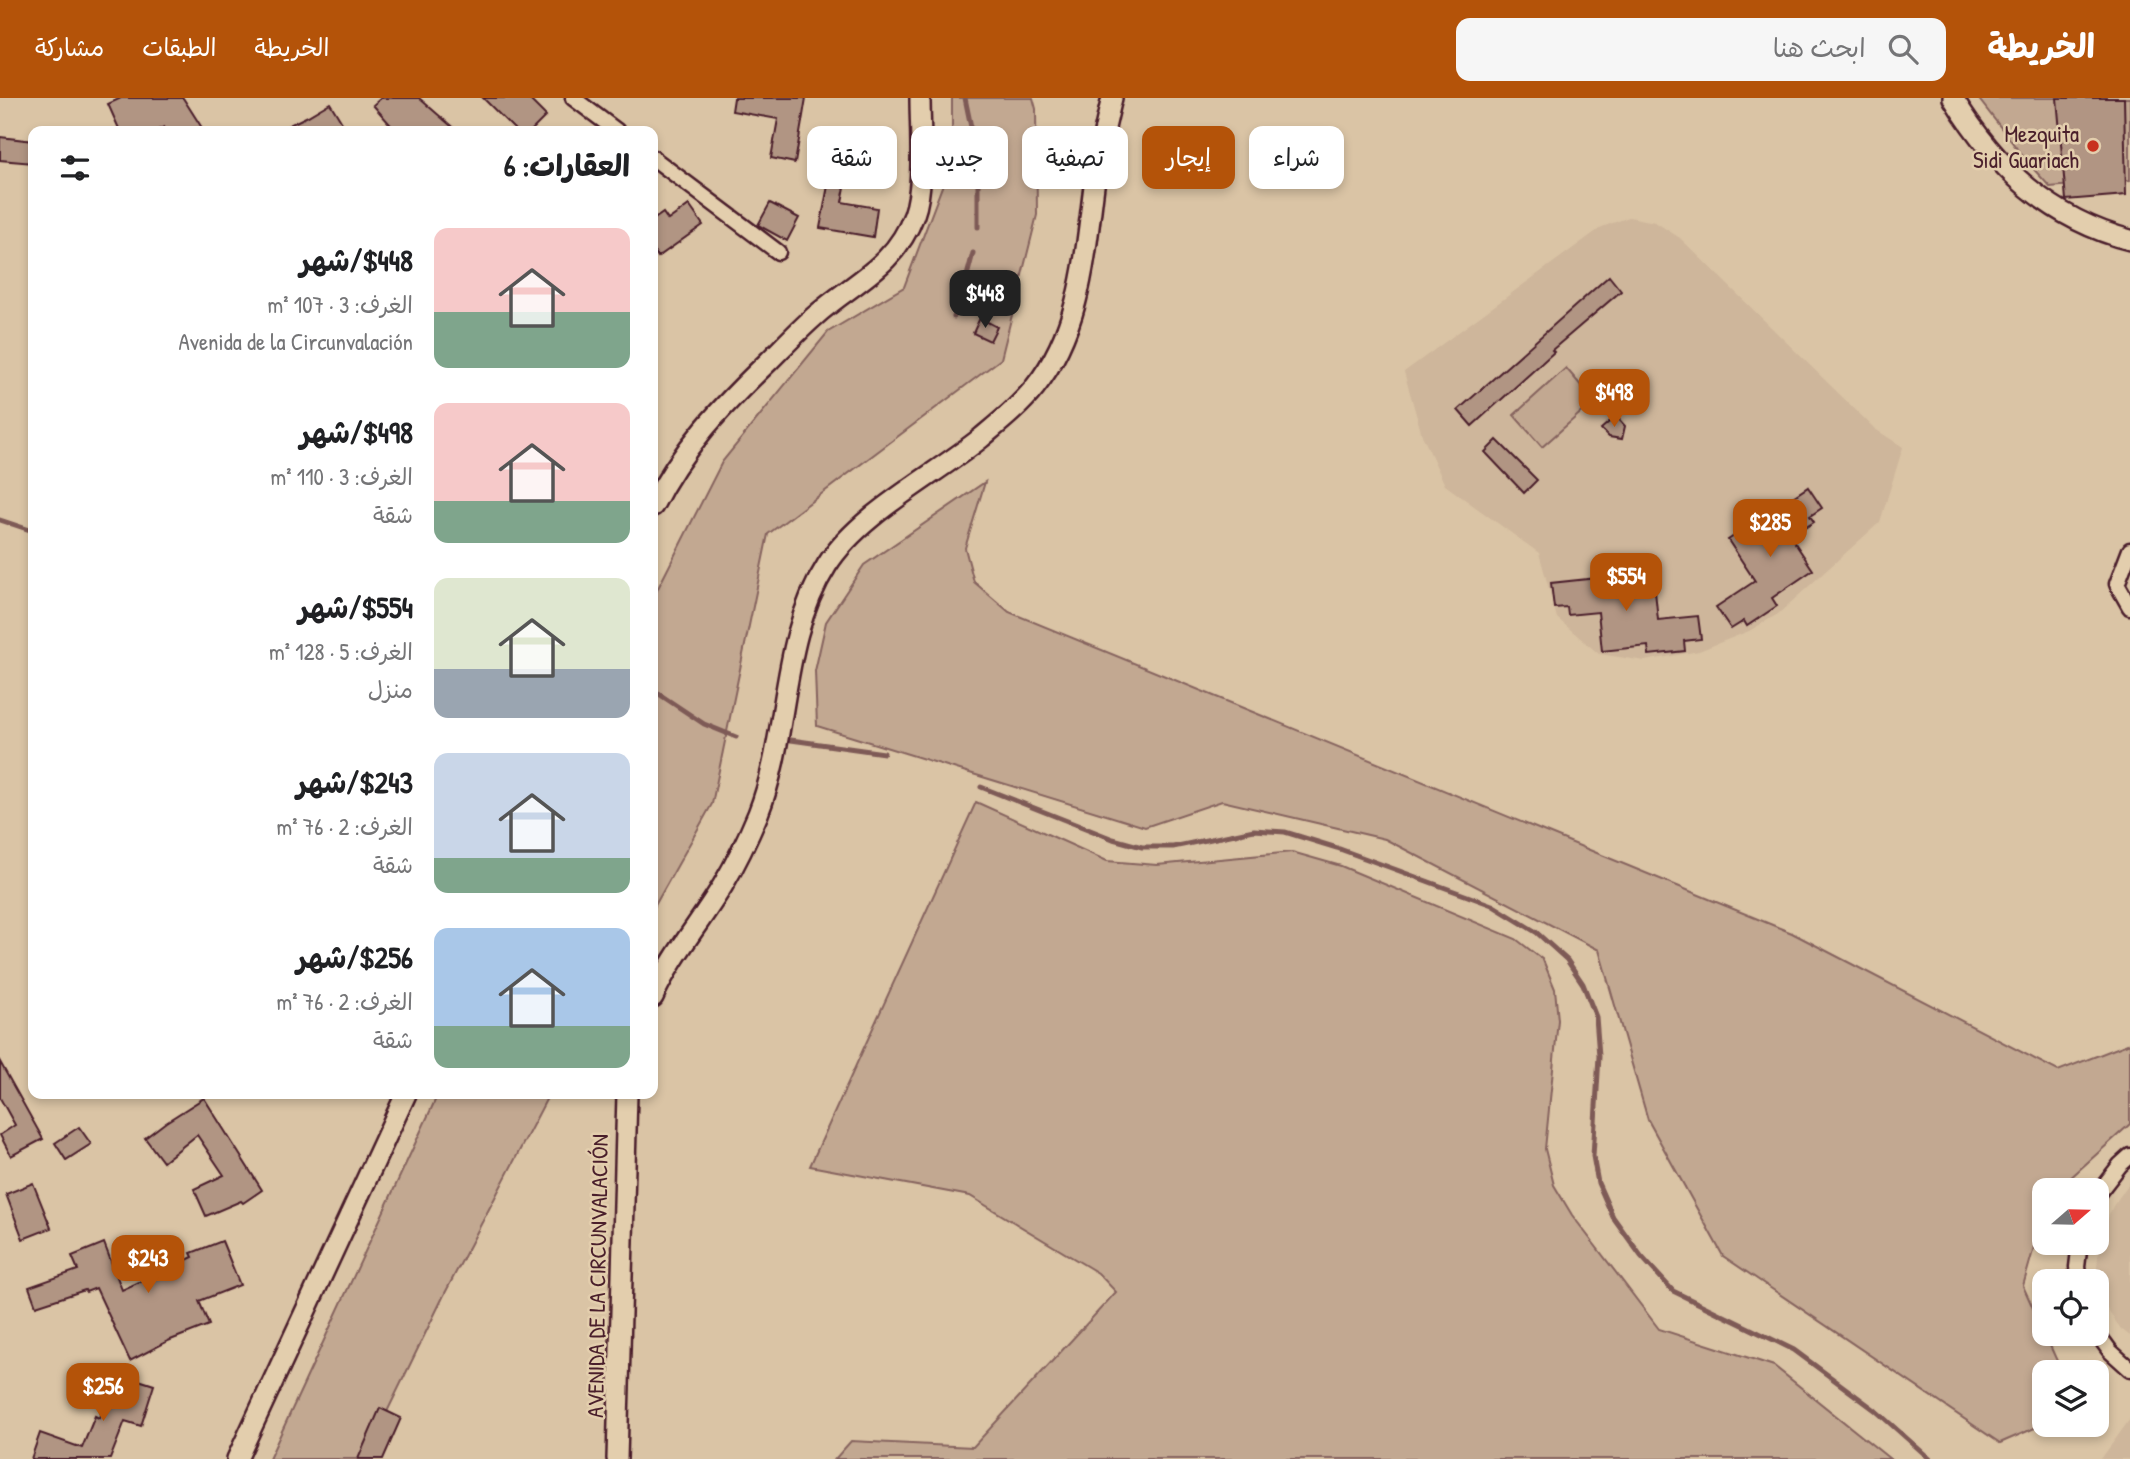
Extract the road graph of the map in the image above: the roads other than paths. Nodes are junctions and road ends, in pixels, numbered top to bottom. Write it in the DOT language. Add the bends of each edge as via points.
graph roads {
  1 [pos="573,98"];
  2 [pos="920,98"];
  3 [pos="1112,98"];
  4 [pos="1953,98"];
  5 [pos="610,126"];
  6 [pos="658,162"];
  7 [pos="2130,240"];
  8 [pos="778,252"];
  9 [pos="658,497"];
  10 [pos="2130,550"];
  11 [pos="2130,607"];
  12 [pos="658,988"];
  13 [pos="404,1099"];
  14 [pos="627,1099"];
  15 [pos="2130,1156"];
  16 [pos="2109,1179"];
  17 [pos="2106,1346"];
  18 [pos="2130,1369"];
  19 [pos="237,1459"];
  20 [pos="617,1459"];
  1 -- 5 [label="street"];
  2 -- 9 [label="main road" via="915,213 893,254 816,315 708,422"];
  3 -- 12 [label="main road" via="1084,270 1064,338 1022,402 861,528 827,564 796,643 758,813 723,886"];
  4 -- 7 [label="main road" via="1999,161 2044,202 2090,227"];
  6 -- 8 [label="street"];
  10 -- 11 [label="street" via="2117,584"];
  13 -- 19 [label="main road"];
  14 -- 20 [label="main road, AVENIDA DE LA CIRCUNVALACIÓN"];
  15 -- 16 [label="street"];
  17 -- 18 [label="street"];
}
